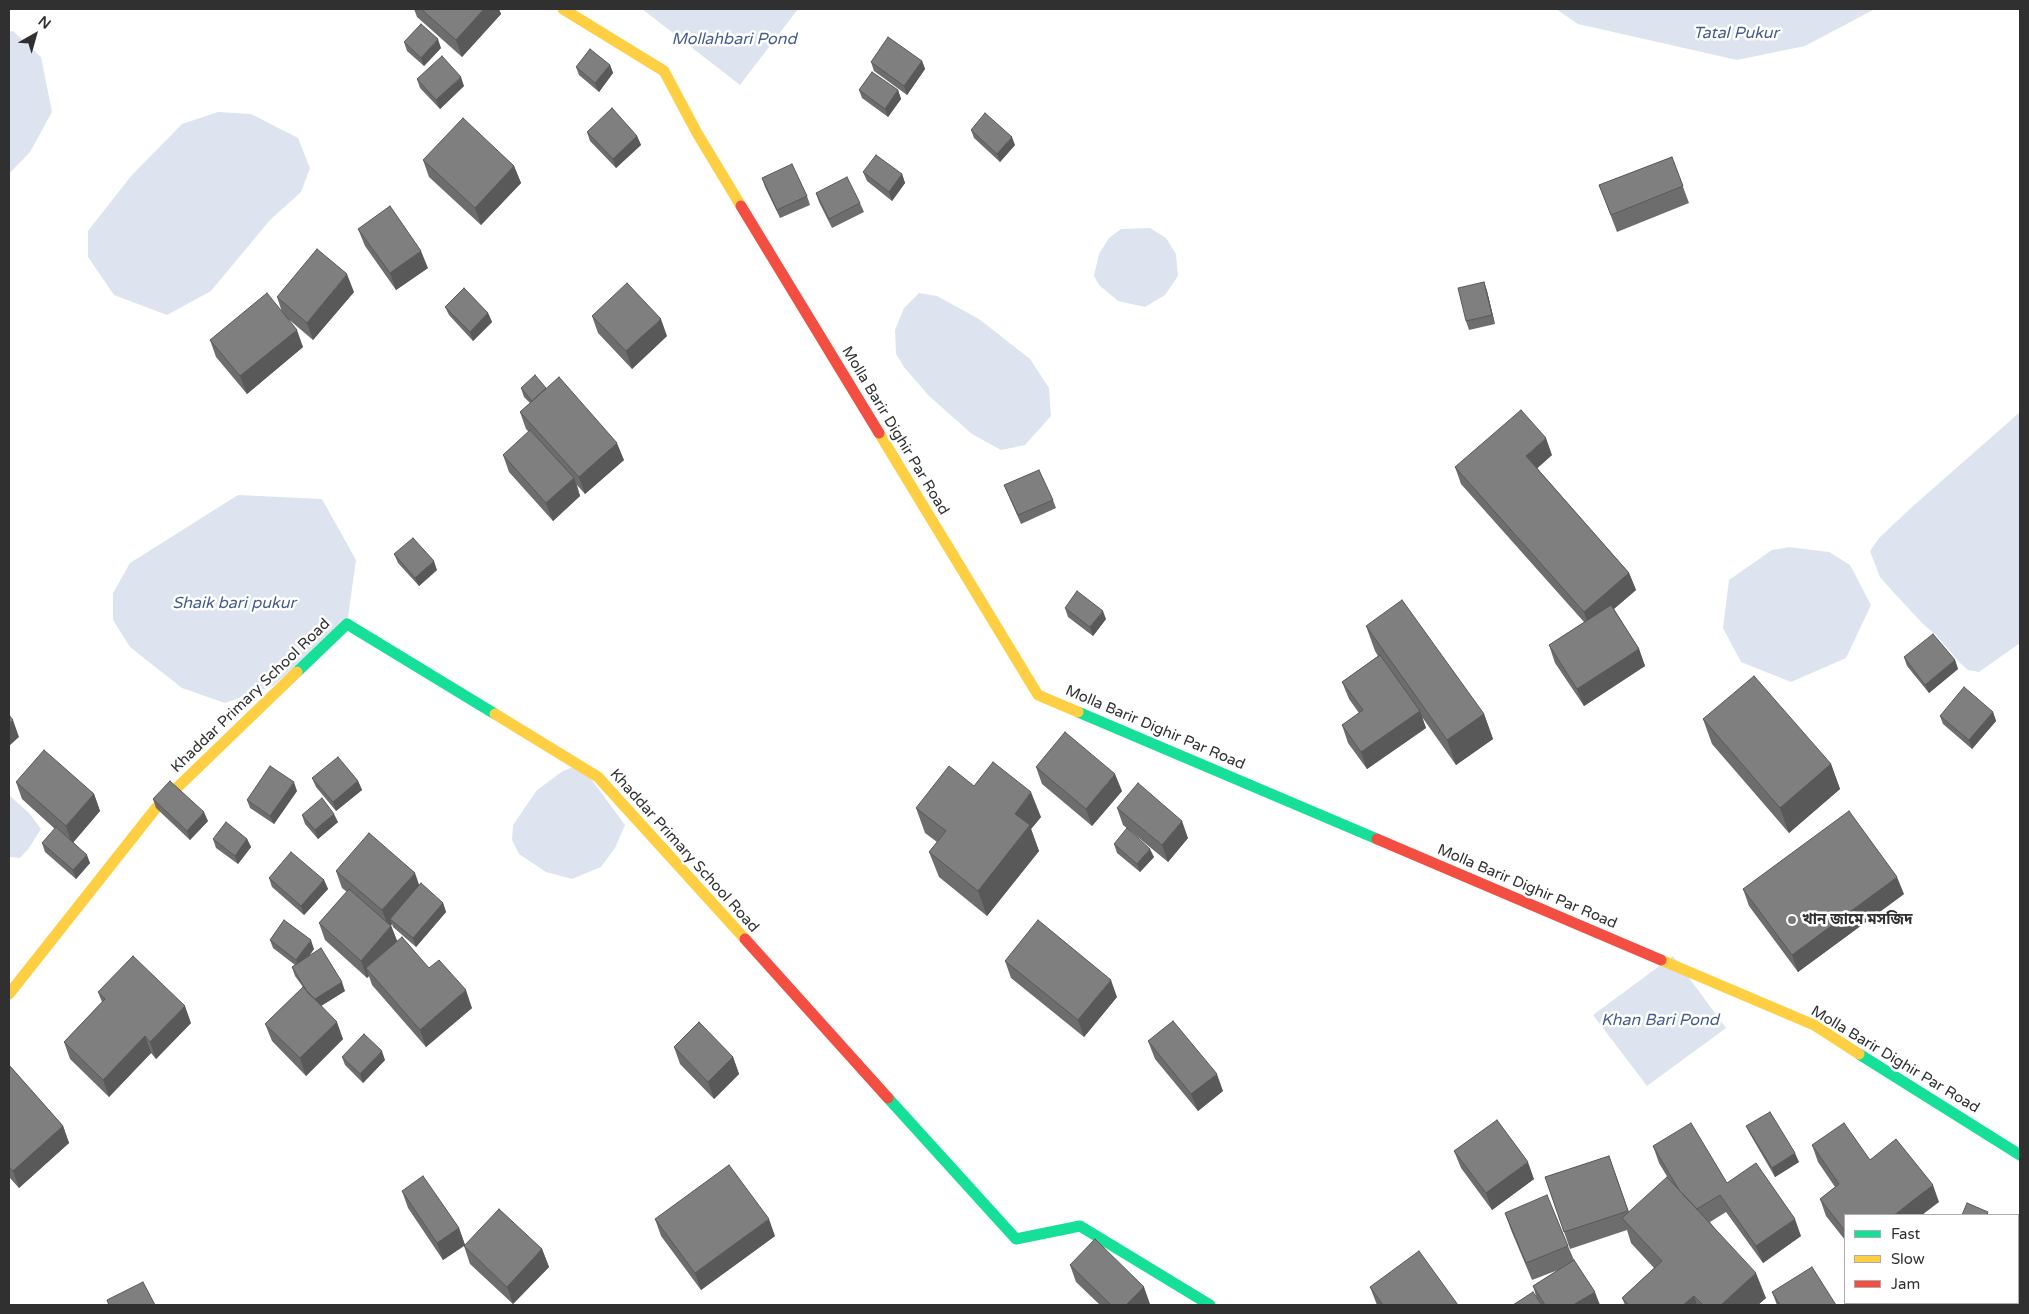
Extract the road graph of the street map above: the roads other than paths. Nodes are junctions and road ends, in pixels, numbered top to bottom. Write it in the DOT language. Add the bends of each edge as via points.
graph roads {
  1 [pos="563,9"];
  2 [pos="9,994"];
  3 [pos="2020,1155"];
  4 [pos="1210,1305"];
  1 -- 3 [label="street, Molla Barir Dighir Par Road" via="664,71 697,133 1038,695 1814,1025"];
  2 -- 4 [label="street, Khaddar Primary School Road" via="156,808 347,624 598,777 1016,1239 1080,1226"];
}
